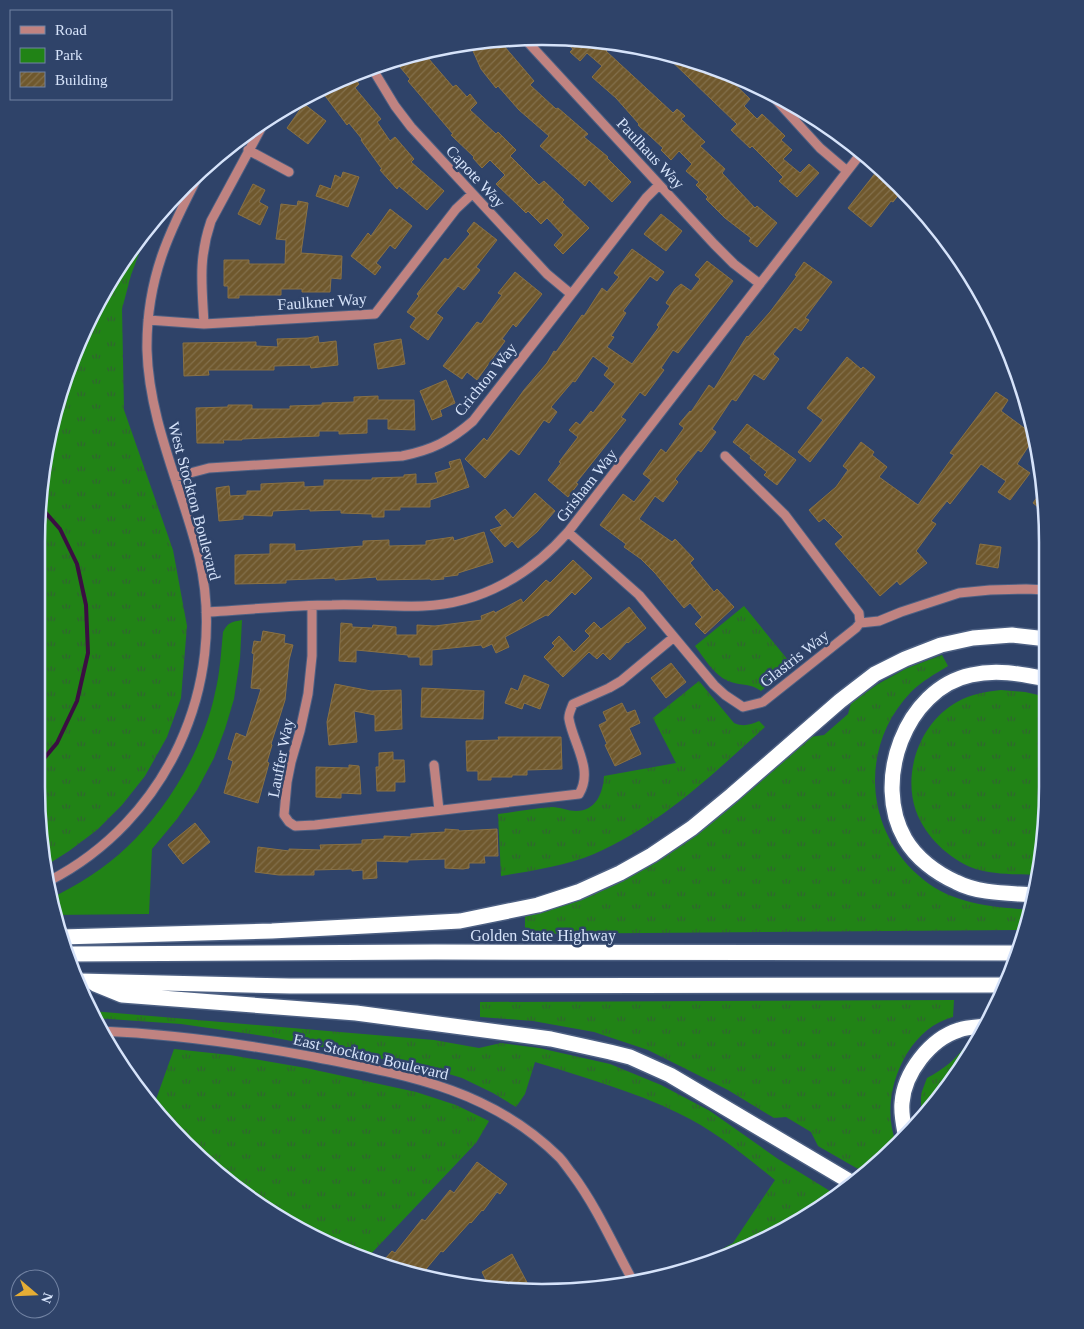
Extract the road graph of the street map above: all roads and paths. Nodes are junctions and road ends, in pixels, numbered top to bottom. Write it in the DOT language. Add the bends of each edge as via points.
graph roads {
  1 [pos="531,45"];
  2 [pos="375,74"];
  3 [pos="783,108"];
  4 [pos="256,136"];
  5 [pos="248,150"];
  6 [pos="857,158"];
  7 [pos="847,171"];
  8 [pos="289,172"];
  9 [pos="659,185"];
  10 [pos="189,193"];
  11 [pos="472,194"];
  12 [pos="760,284"];
  13 [pos="571,294"];
  14 [pos="148,320"];
  15 [pos="204,324"];
  16 [pos="725,456"];
  17 [pos="175,477"];
  18 [pos="568,532"];
  19 [pos="1039,590"];
  20 [pos="312,606"];
  21 [pos="206,612"];
  22 [pos="860,622"];
  23 [pos="674,637"];
  24 [pos="1039,638"];
  25 [pos="1039,677"];
  26 [pos="434,765"];
  27 [pos="439,810"];
  28 [pos="54,878"];
  29 [pos="1027,894"];
  30 [pos="68,937"];
  31 [pos="1011,953"];
  32 [pos="74,954"];
  33 [pos="85,981"];
  34 [pos="85,982"];
  35 [pos="998,985"];
  36 [pos="977,1027"];
  37 [pos="110,1032"];
  38 [pos="904,1127"];
  39 [pos="847,1180"];
  40 [pos="630,1276"];
  1 -- 9 [label="street, Paulhaus Way"];
  2 -- 11 [label="street, Capote Way" via="411,127"];
  3 -- 7 [label="street" via="820,148"];
  4 -- 5 [label="street"];
  5 -- 8 [label="street"];
  5 -- 15 [label="street" via="205,239 201,271"];
  6 -- 7 [label="street, Grisham Way"];
  7 -- 12 [label="street, Grisham Way"];
  9 -- 12 [label="street, Paulhaus Way" via="734,264"];
  9 -- 13 [label="street, Crichton Way"];
  10 -- 14 [label="street, West Stockton Boulevard" via="161,256"];
  11 -- 13 [label="street, Capote Way" via="547,274"];
  11 -- 15 [label="street, Faulkner Way" via="456,209 375,314"];
  12 -- 18 [label="street, Grisham Way"];
  13 -- 17 [label="street, Crichton Way" via="473,421 441,445 402,456 209,468"];
  14 -- 15 [label="street, Faulkner Way"];
  14 -- 17 [label="street, West Stockton Boulevard" via="149,380"];
  16 -- 22 [label="street" via="785,516 859,613"];
  17 -- 21 [label="street, West Stockton Boulevard" via="199,557"];
  18 -- 20 [label="street, Grisham Way" via="520,576 478,596 425,606"];
  18 -- 23 [label="street, Glastris Way" via="634,590"];
  19 -- 22 [label="street" via="960,593 879,621"];
  20 -- 21 [label="street, Grisham Way"];
  20 -- 27 [label="street, Lauffer Way" via="308,694 290,762 284,815 295,826 315,826"];
  21 -- 28 [label="street, West Stockton Boulevard" via="206,642 199,691 186,729 164,774 132,818 110,839 87,858"];
  22 -- 23 [label="street, Glastris Way" via="764,702 743,707 714,685"];
  23 -- 27 [label="street, Lauffer Way" via="609,688 573,704 568,718 580,751 585,785 579,794"];
  24 -- 30 [label="highway" via="973,638 941,645 875,674 840,700 712,812 652,855 578,892 538,905 460,921"];
  25 -- 29 [label="highway" via="989,672 970,675 937,692 921,706 910,722 894,759 891,782 897,820 904,839 919,857 957,883 978,890"];
  26 -- 27 [label="street"];
  31 -- 32 [label="highway, Golden State Highway"];
  33 -- 35 [label="highway" via="290,986"];
  34 -- 39 [label="highway" via="122,995 356,1013 551,1039 630,1057 670,1075"];
  36 -- 38 [label="highway" via="959,1030 942,1038 915,1067 902,1101"];
  37 -- 40 [label="street, East Stockton Boulevard" via="178,1036 289,1053 412,1077 471,1097 512,1119 560,1158 600,1217"];
}
